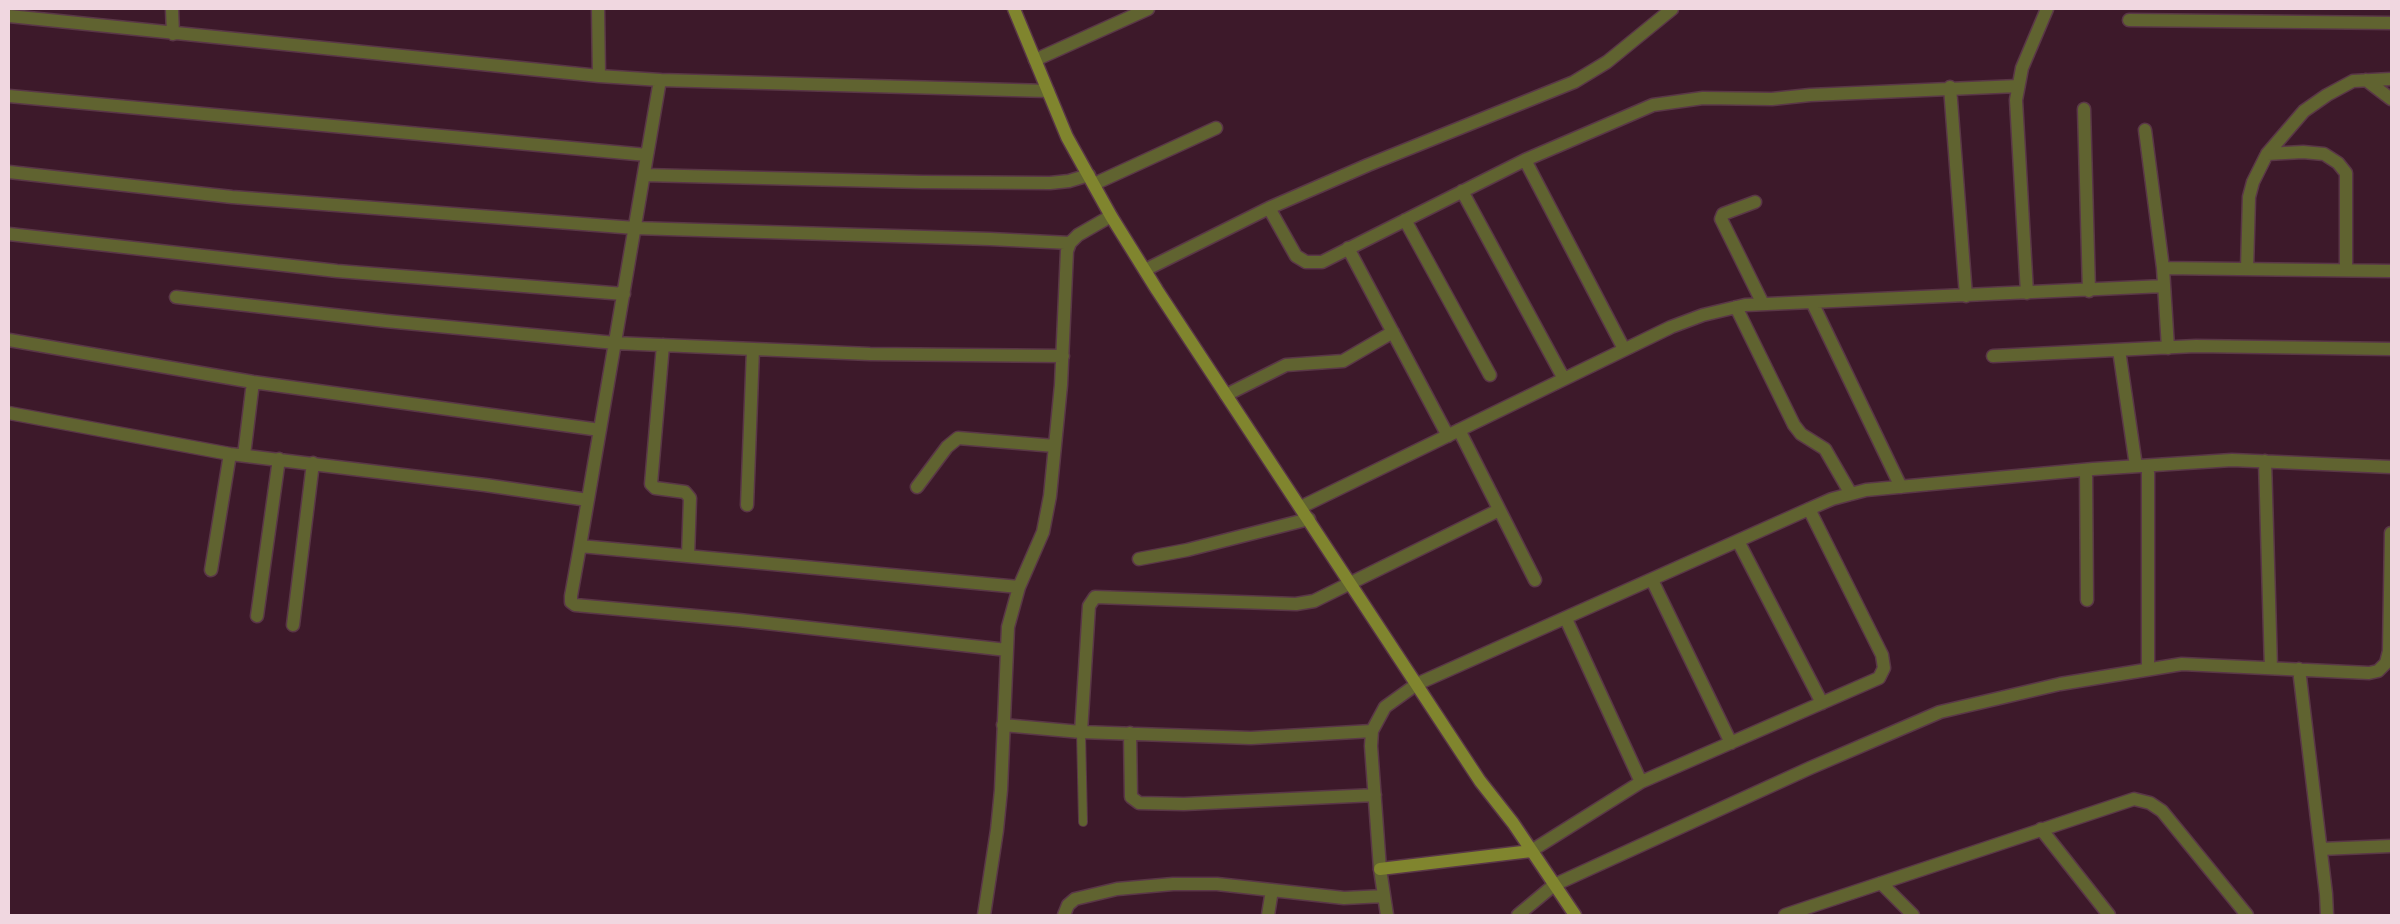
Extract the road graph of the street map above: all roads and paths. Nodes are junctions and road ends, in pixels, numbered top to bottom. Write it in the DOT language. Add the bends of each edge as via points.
graph roads {
  1 [pos="172,9"];
  2 [pos="598,9"];
  3 [pos="1014,9"];
  4 [pos="1148,9"];
  5 [pos="1672,9"];
  6 [pos="2047,9"];
  7 [pos="9,16"];
  8 [pos="2129,20"];
  9 [pos="2391,24"];
  10 [pos="173,34"];
  11 [pos="1035,60"];
  12 [pos="599,76"];
  13 [pos="2391,79"];
  14 [pos="660,80"];
  15 [pos="2366,80"];
  16 [pos="2018,86"];
  17 [pos="1950,87"];
  18 [pos="1048,91"];
  19 [pos="9,96"];
  20 [pos="2391,99"];
  21 [pos="2084,109"];
  22 [pos="1216,128"];
  23 [pos="2145,130"];
  24 [pos="2267,154"];
  25 [pos="647,155"];
  26 [pos="1525,160"];
  27 [pos="9,172"];
  28 [pos="644,175"];
  29 [pos="1092,179"];
  30 [pos="1462,191"];
  31 [pos="1755,202"];
  32 [pos="1269,208"];
  33 [pos="1111,216"];
  34 [pos="1405,220"];
  35 [pos="635,228"];
  36 [pos="9,234"];
  37 [pos="1070,243"];
  38 [pos="1348,248"];
  39 [pos="2163,268"];
  40 [pos="2247,269"];
  41 [pos="1145,270"];
  42 [pos="2346,270"];
  43 [pos="2391,271"];
  44 [pos="2164,286"];
  45 [pos="2089,291"];
  46 [pos="2027,293"];
  47 [pos="624,294"];
  48 [pos="1966,296"];
  49 [pos="176,297"];
  50 [pos="1812,302"];
  51 [pos="1763,304"];
  52 [pos="1736,307"];
  53 [pos="1393,332"];
  54 [pos="9,340"];
  55 [pos="615,343"];
  56 [pos="663,345"];
  57 [pos="2168,348"];
  58 [pos="753,349"];
  59 [pos="1624,349"];
  60 [pos="2391,349"];
  61 [pos="2119,350"];
  62 [pos="1063,356"];
  63 [pos="1993,356"];
  64 [pos="1490,375"];
  65 [pos="1564,379"];
  66 [pos="253,382"];
  67 [pos="1226,395"];
  68 [pos="9,413"];
  69 [pos="600,430"];
  70 [pos="1453,433"];
  71 [pos="1056,446"];
  72 [pos="230,454"];
  73 [pos="244,455"];
  74 [pos="279,459"];
  75 [pos="2265,462"];
  76 [pos="313,463"];
  77 [pos="2142,466"];
  78 [pos="2391,467"];
  79 [pos="2086,470"];
  80 [pos="917,487"];
  81 [pos="1901,487"];
  82 [pos="1851,494"];
  83 [pos="588,500"];
  84 [pos="747,505"];
  85 [pos="1301,507"];
  86 [pos="1809,509"];
  87 [pos="1500,510"];
  88 [pos="1309,519"];
  89 [pos="2391,533"];
  90 [pos="1738,541"];
  91 [pos="580,546"];
  92 [pos="688,556"];
  93 [pos="1139,558"];
  94 [pos="211,570"];
  95 [pos="1535,580"];
  96 [pos="1652,580"];
  97 [pos="1352,584"];
  98 [pos="1019,587"];
  99 [pos="2087,600"];
  100 [pos="257,616"];
  101 [pos="1566,619"];
  102 [pos="292,625"];
  103 [pos="1007,650"];
  104 [pos="2148,668"];
  105 [pos="2271,668"];
  106 [pos="2299,670"];
  107 [pos="1417,684"];
  108 [pos="1822,704"];
  109 [pos="1003,725"];
  110 [pos="1372,731"];
  111 [pos="1082,732"];
  112 [pos="1130,733"];
  113 [pos="1731,743"];
  114 [pos="1641,782"];
  115 [pos="1375,795"];
  116 [pos="1083,822"];
  117 [pos="2041,829"];
  118 [pos="2391,846"];
  119 [pos="2321,849"];
  120 [pos="1531,851"];
  121 [pos="1380,869"];
  122 [pos="1881,883"];
  123 [pos="1554,885"];
  124 [pos="1272,890"];
  125 [pos="1384,896"];
  126 [pos="984,915"];
  127 [pos="1064,915"];
  128 [pos="1268,915"];
  129 [pos="1387,915"];
  130 [pos="1518,915"];
  131 [pos="1575,915"];
  132 [pos="1785,915"];
  133 [pos="1913,915"];
  134 [pos="2109,915"];
  135 [pos="2247,915"];
  136 [pos="2327,915"];
  1 -- 10 [label="street"];
  2 -- 12 [label="street"];
  3 -- 11 [label="main road"];
  4 -- 11 [label="street"];
  5 -- 32 [label="street" via="1607,62 1574,82"];
  6 -- 16 [label="street" via="2022,68"];
  7 -- 10 [label="street"];
  8 -- 9 [label="street"];
  10 -- 12 [label="street"];
  11 -- 18 [label="main road"];
  12 -- 14 [label="street"];
  13 -- 15 [label="street"];
  14 -- 18 [label="street"];
  14 -- 25 [label="street"];
  15 -- 20 [label="street"];
  15 -- 24 [label="street" via="2353,81 2304,111"];
  16 -- 17 [label="street"];
  16 -- 46 [label="street" via="2016,100"];
  17 -- 26 [label="street" via="1772,99 1676,100 1653,105"];
  17 -- 48 [label="street"];
  18 -- 29 [label="main road" via="1067,137"];
  19 -- 25 [label="street"];
  21 -- 45 [label="street"];
  22 -- 29 [label="street"];
  23 -- 39 [label="street"];
  24 -- 40 [label="street" via="2249,197"];
  24 -- 42 [label="street" via="2324,154 2346,173"];
  25 -- 28 [label="street"];
  26 -- 30 [label="street"];
  26 -- 59 [label="street"];
  27 -- 35 [label="street" via="232,197"];
  28 -- 29 [label="street" via="922,182 1050,183"];
  28 -- 35 [label="street"];
  29 -- 33 [label="main road"];
  30 -- 34 [label="street"];
  30 -- 65 [label="street"];
  31 -- 51 [label="street" via="1723,214 1721,219"];
  32 -- 38 [label="street" via="1296,256 1306,262 1322,262"];
  32 -- 41 [label="street"];
  33 -- 37 [label="street"];
  33 -- 41 [label="main road"];
  34 -- 38 [label="street"];
  34 -- 64 [label="street"];
  35 -- 37 [label="street"];
  35 -- 47 [label="street"];
  36 -- 47 [label="street" via="337,271"];
  37 -- 62 [label="street"];
  38 -- 53 [label="street"];
  39 -- 40 [label="street"];
  39 -- 44 [label="street"];
  40 -- 42 [label="street"];
  41 -- 67 [label="main road"];
  42 -- 43 [label="street"];
  44 -- 45 [label="street"];
  44 -- 57 [label="street"];
  45 -- 46 [label="street"];
  46 -- 48 [label="street"];
  47 -- 55 [label="street"];
  48 -- 50 [label="street"];
  49 -- 55 [label="street"];
  50 -- 51 [label="street"];
  50 -- 81 [label="street"];
  51 -- 52 [label="street"];
  52 -- 59 [label="street" via="1703,315"];
  52 -- 82 [label="street" via="1794,425 1801,434 1825,448"];
  53 -- 67 [label="street" via="1343,361 1286,366"];
  53 -- 70 [label="street"];
  54 -- 66 [label="street"];
  55 -- 56 [label="street"];
  55 -- 69 [label="street"];
  56 -- 58 [label="street"];
  56 -- 92 [label="street" via="651,484 655,488 685,492 690,498"];
  57 -- 60 [label="street"];
  57 -- 61 [label="street"];
  58 -- 62 [label="street"];
  58 -- 84 [label="street"];
  59 -- 65 [label="street"];
  61 -- 63 [label="street"];
  61 -- 77 [label="street"];
  62 -- 71 [label="street"];
  65 -- 70 [label="street"];
  66 -- 69 [label="street"];
  66 -- 73 [label="street"];
  67 -- 85 [label="main road"];
  68 -- 72 [label="street"];
  69 -- 83 [label="street"];
  70 -- 85 [label="street"];
  70 -- 87 [label="street"];
  71 -- 80 [label="street" via="958,438 947,447"];
  71 -- 98 [label="street" via="1047,514"];
  72 -- 73 [label="street"];
  72 -- 94 [label="street"];
  73 -- 74 [label="street"];
  74 -- 76 [label="street"];
  74 -- 100 [label="street"];
  75 -- 77 [label="street" via="2232,460"];
  75 -- 78 [label="street"];
  75 -- 105 [label="street"];
  76 -- 83 [label="street"];
  76 -- 102 [label="street"];
  77 -- 79 [label="street"];
  77 -- 104 [label="street"];
  79 -- 81 [label="street"];
  79 -- 99 [label="street"];
  81 -- 82 [label="street"];
  82 -- 86 [label="street"];
  83 -- 91 [label="street"];
  85 -- 88 [label="main road"];
  86 -- 90 [label="street"];
  86 -- 108 [label="street" via="1882,655 1884,668 1878,678"];
  87 -- 95 [label="street"];
  87 -- 97 [label="street"];
  88 -- 93 [label="street" via="1187,550"];
  88 -- 97 [label="main road"];
  89 -- 106 [label="street" via="2389,651 2383,668 2369,673"];
  90 -- 96 [label="street"];
  90 -- 108 [label="street"];
  91 -- 92 [label="street"];
  91 -- 103 [label="street" via="570,596 575,605"];
  92 -- 98 [label="street"];
  96 -- 101 [label="street"];
  96 -- 113 [label="street"];
  97 -- 107 [label="main road"];
  97 -- 111 [label="street" via="1314,602 1296,604 1095,598 1090,606"];
  98 -- 103 [label="street" via="1008,627"];
  101 -- 107 [label="street"];
  101 -- 114 [label="street"];
  103 -- 109 [label="street"];
  104 -- 105 [label="street" via="2182,664"];
  104 -- 123 [label="street" via="2060,684 1940,712"];
  105 -- 106 [label="street"];
  106 -- 119 [label="street"];
  107 -- 110 [label="street" via="1385,707"];
  107 -- 120 [label="main road" via="1480,781"];
  108 -- 113 [label="street"];
  109 -- 111 [label="street"];
  109 -- 126 [label="street" via="997,830"];
  110 -- 112 [label="street" via="1251,738"];
  110 -- 115 [label="street"];
  111 -- 112 [label="street"];
  111 -- 116 [label="lane"];
  112 -- 115 [label="street" via="1131,797 1139,803 1184,804"];
  113 -- 114 [label="street"];
  114 -- 120 [label="street"];
  115 -- 121 [label="street"];
  117 -- 122 [label="street"];
  117 -- 134 [label="street"];
  117 -- 135 [label="street" via="2120,802 2134,799 2150,803 2162,812"];
  118 -- 119 [label="street"];
  119 -- 136 [label="street"];
  120 -- 121 [label="main road"];
  120 -- 123 [label="main road"];
  121 -- 125 [label="street"];
  122 -- 132 [label="street"];
  122 -- 133 [label="street"];
  123 -- 130 [label="street"];
  123 -- 131 [label="main road"];
  124 -- 125 [label="street" via="1344,898"];
  124 -- 127 [label="street" via="1195,883 1117,889 1076,899 1068,905"];
  124 -- 128 [label="street"];
  125 -- 129 [label="street"];
}
